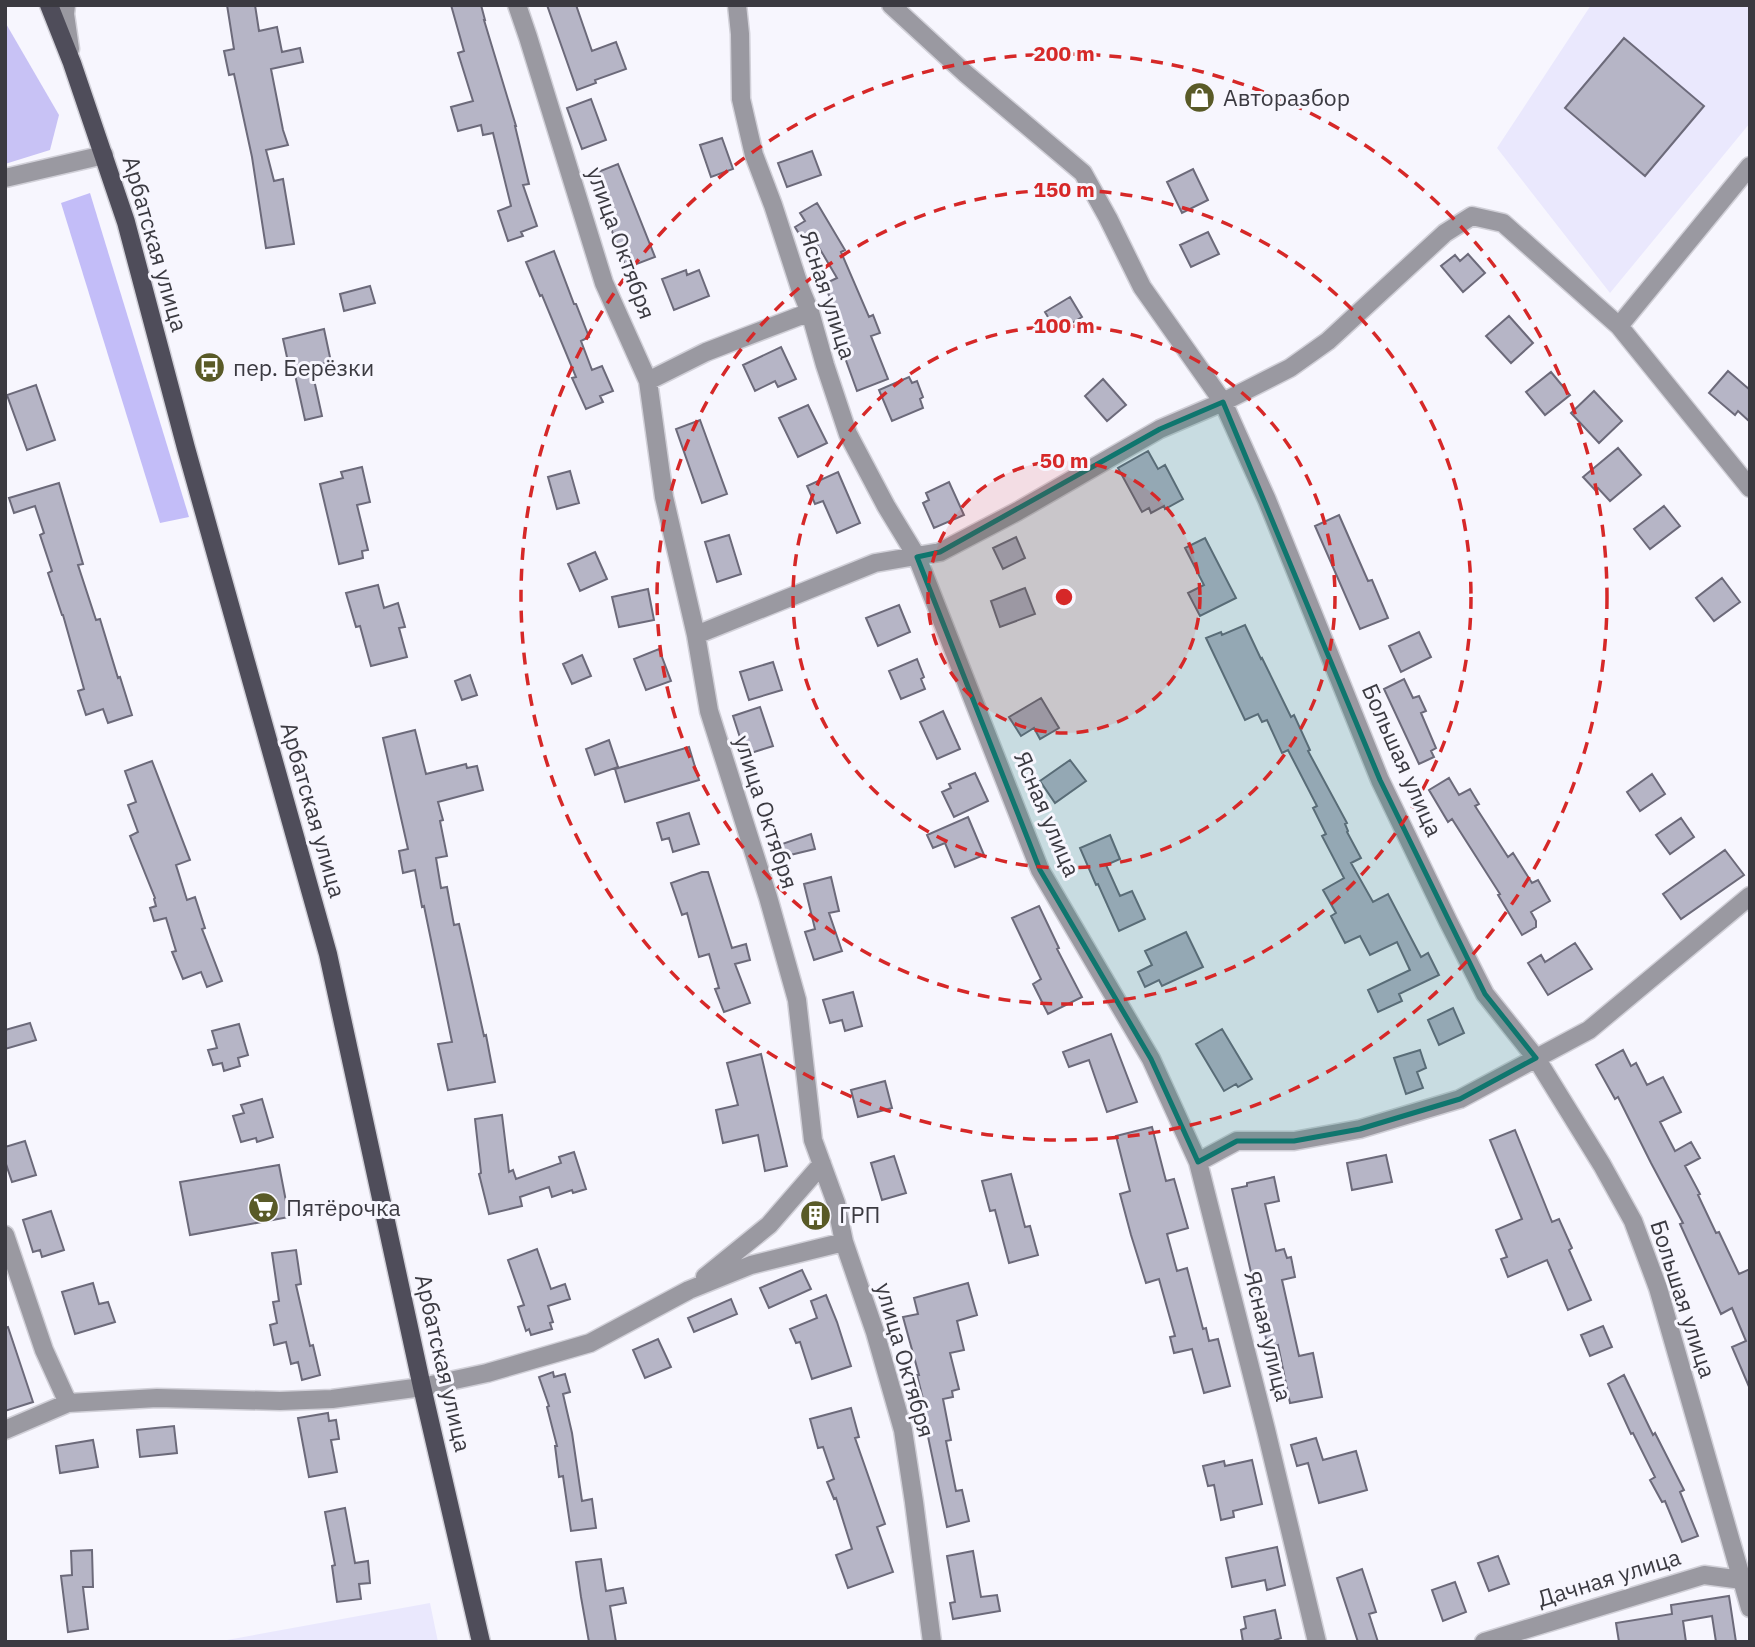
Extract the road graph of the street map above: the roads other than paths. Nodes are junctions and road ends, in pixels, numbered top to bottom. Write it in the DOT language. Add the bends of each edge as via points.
graph roads {
  1 [pos="49,5"];
  2 [pos="66,5"];
  3 [pos="517,5"];
  4 [pos="737,5"];
  5 [pos="891,5"];
  6 [pos="72,63"];
  7 [pos="104,155"];
  8 [pos="1750,166"];
  9 [pos="5,178"];
  10 [pos="810,312"];
  11 [pos="1619,326"];
  12 [pos="648,381"];
  13 [pos="1223,402"];
  14 [pos="1750,488"];
  15 [pos="916,557"];
  16 [pos="696,635"];
  17 [pos="1750,896"];
  18 [pos="1536,1058"];
  19 [pos="1198,1162"];
  20 [pos="822,1164"];
  21 [pos="5,1235"];
  22 [pos="844,1242"];
  23 [pos="689,1290"];
  24 [pos="422,1387"];
  25 [pos="68,1402"];
  26 [pos="5,1430"];
  27 [pos="1746,1581"];
  28 [pos="1750,1608"];
  29 [pos="481,1642"];
  30 [pos="932,1642"];
  31 [pos="1317,1642"];
  32 [pos="1484,1642"];
  1 -- 6 [label="main road, Арбатская улица"];
  2 -- 6 [label="street"];
  3 -- 12 [label="street, улица Октября" via="604,282"];
  4 -- 10 [label="street, Ясная улица" via="741,99 754,155"];
  5 -- 13 [label="street, Большая улица" via="1083,173 1142,287"];
  6 -- 7 [label="main road, Арбатская улица"];
  7 -- 9 [label="street"];
  7 -- 24 [label="main road, Арбатская улица" via="328,954"];
  8 -- 11 [label="street"];
  10 -- 12 [label="street" via="706,352"];
  10 -- 15 [label="street, Ясная улица" via="848,434"];
  11 -- 13 [label="street" via="1503,223 1472,216 1445,233 1328,341 1290,368"];
  11 -- 14 [label="street"];
  12 -- 16 [label="street, улица Октября" via="664,498"];
  13 -- 15 [label="street" via="1160,429 940,552"];
  13 -- 18 [label="street, Большая улица" via="1380,780 1485,994"];
  15 -- 16 [label="street" via="875,563"];
  15 -- 19 [label="street, Ясная улица" via="1040,870 1151,1059"];
  16 -- 20 [label="street, улица Октября" via="709,710 797,1000 813,1140"];
  17 -- 18 [label="street" via="1589,1030"];
  18 -- 19 [label="street" via="1460,1099 1360,1129 1294,1141 1237,1141"];
  18 -- 27 [label="street, Большая улица" via="1633,1221 1658,1288"];
  19 -- 31 [label="street, Ясная улица"];
  20 -- 22 [label="street, улица Октября"];
  20 -- 23 [label="street" via="769,1225"];
  21 -- 25 [label="street" via="44,1350"];
  22 -- 23 [label="street" via="751,1265"];
  22 -- 30 [label="street, улица Октября" via="903,1430"];
  23 -- 24 [label="street" via="590,1343"];
  24 -- 25 [label="street" via="332,1399"];
  24 -- 29 [label="main road, Арбатская улица"];
  25 -- 26 [label="street"];
  27 -- 28 [label="street, Большая улица"];
  27 -- 32 [label="street, Дачная улица" via="1704,1575"];
}
